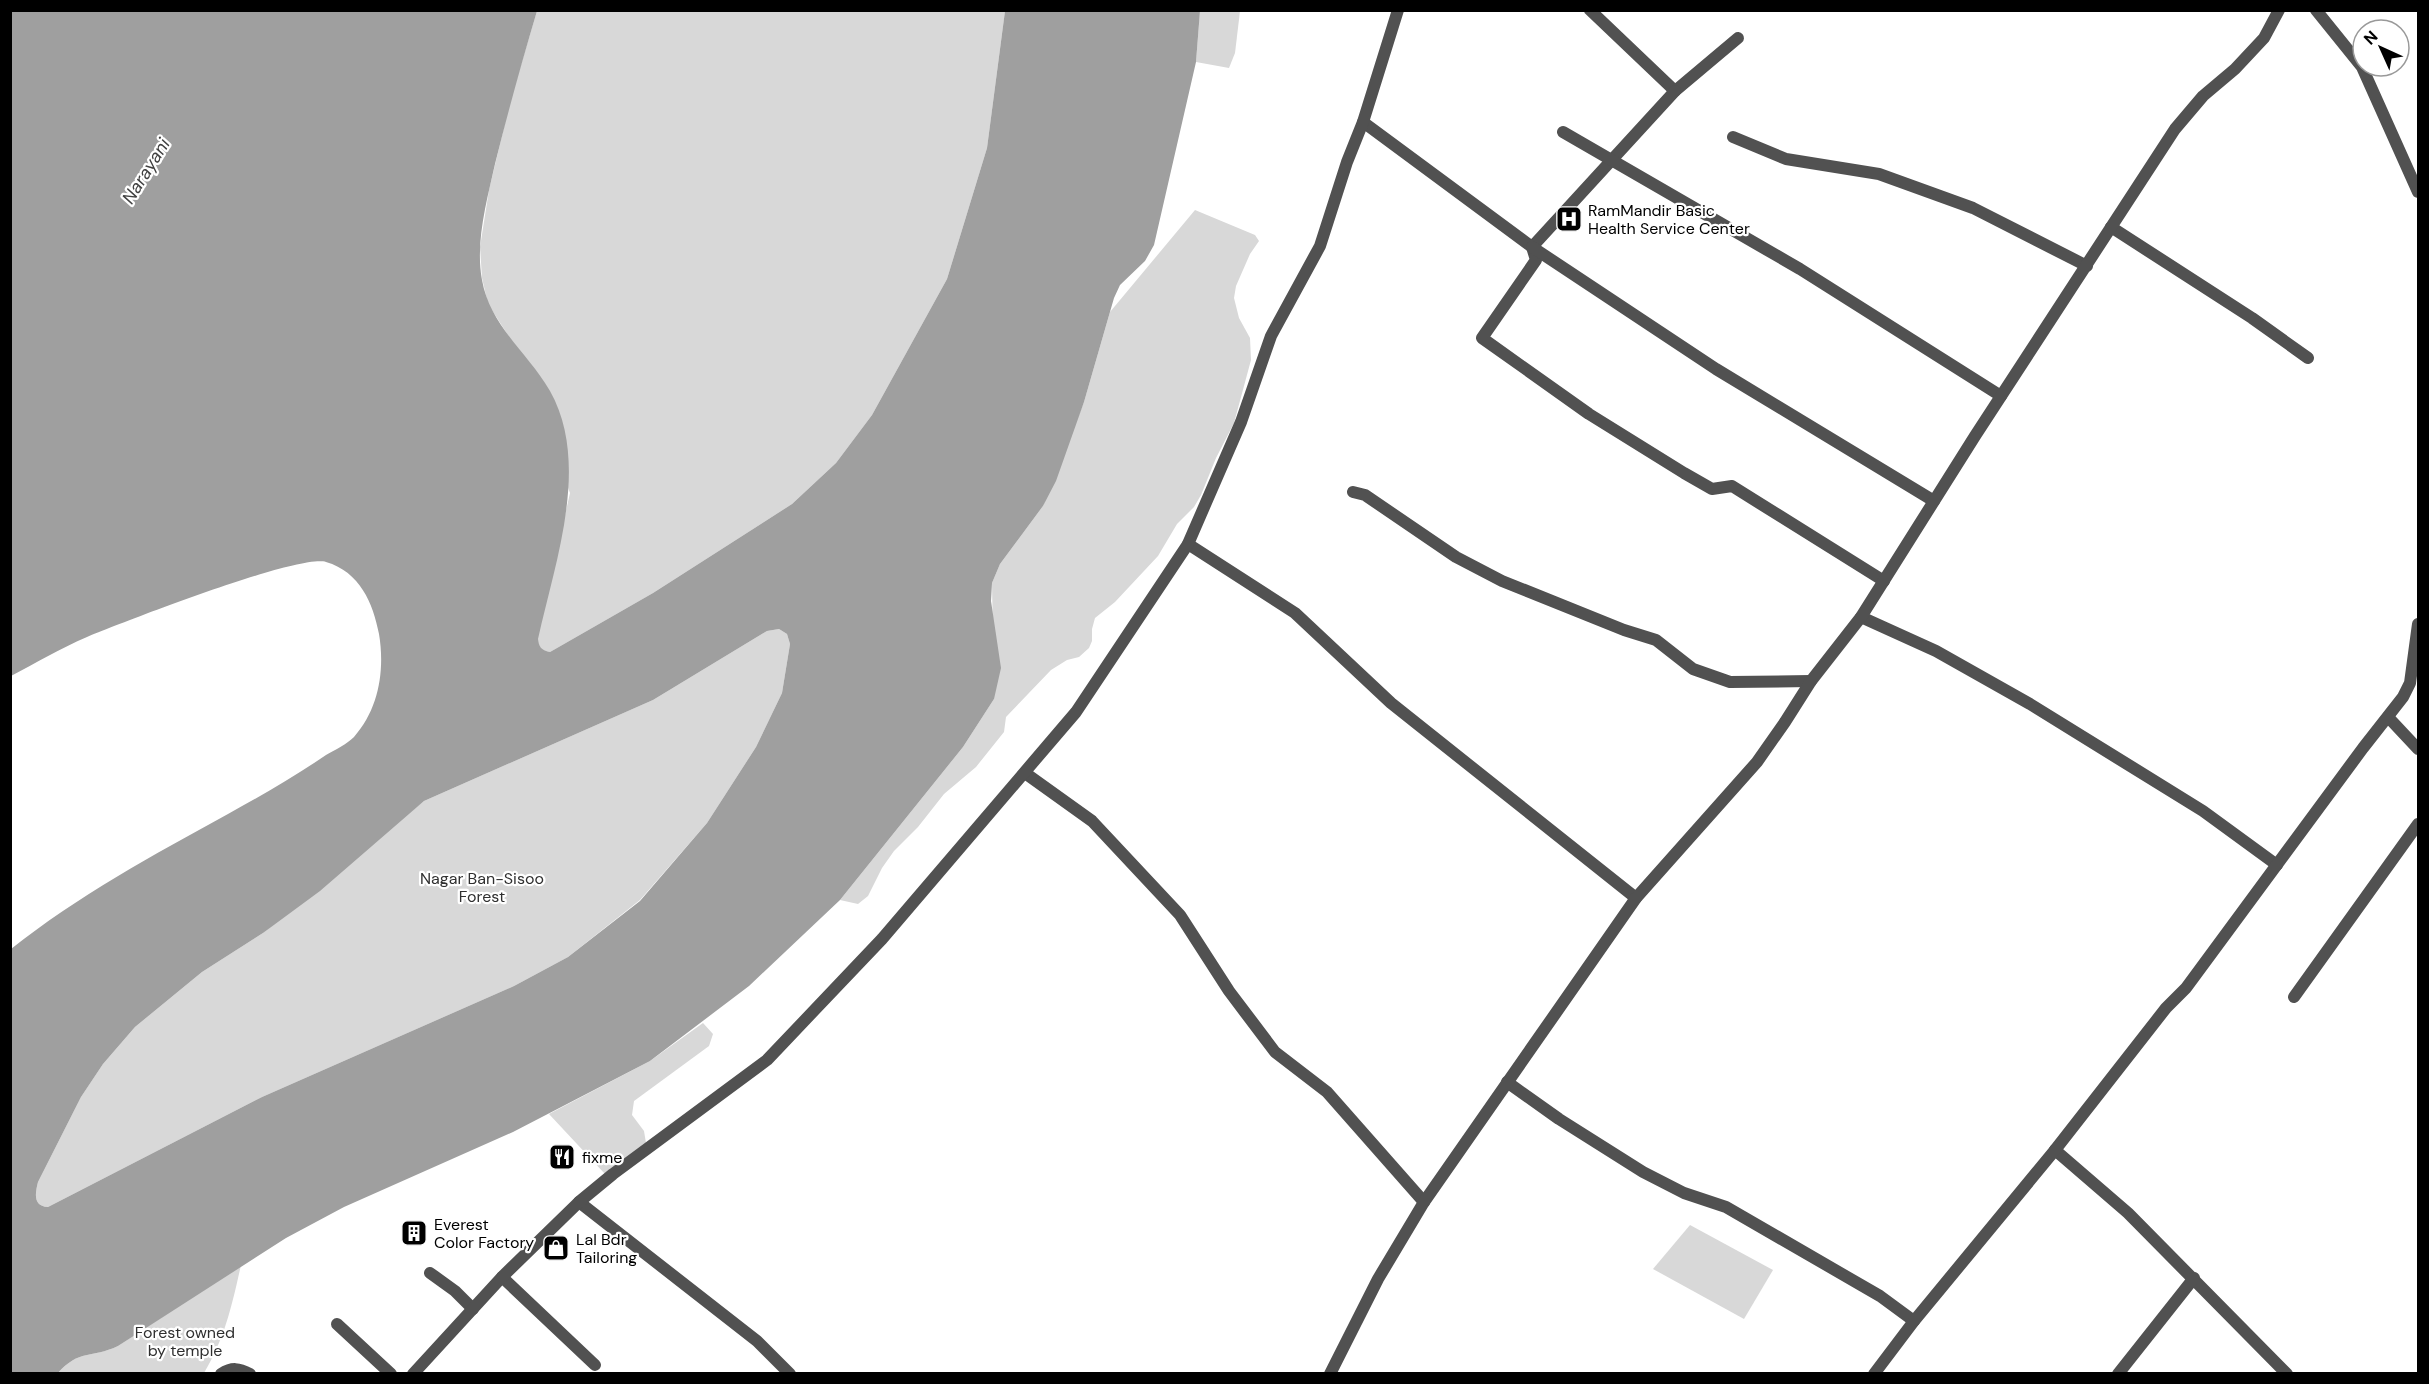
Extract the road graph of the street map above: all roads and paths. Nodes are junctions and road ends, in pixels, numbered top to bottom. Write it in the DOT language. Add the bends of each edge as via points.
graph roads {
  1 [pos="1398,10"];
  2 [pos="1590,10"];
  3 [pos="2279,10"];
  4 [pos="2316,10"];
  5 [pos="1738,38"];
  6 [pos="1675,91"];
  7 [pos="1363,122"];
  8 [pos="1563,132"];
  9 [pos="1732,137"];
  10 [pos="1612,160"];
  11 [pos="2418,192"];
  12 [pos="2111,227"];
  13 [pos="1532,247"];
  14 [pos="2087,266"];
  15 [pos="2308,358"];
  16 [pos="2001,396"];
  17 [pos="1353,492"];
  18 [pos="1934,501"];
  19 [pos="1188,544"];
  20 [pos="1884,581"];
  21 [pos="1861,617"];
  22 [pos="2418,624"];
  23 [pos="1811,681"];
  24 [pos="2388,717"];
  25 [pos="2418,749"];
  26 [pos="1025,773"];
  27 [pos="2418,824"];
  28 [pos="2277,865"];
  29 [pos="1636,898"];
  30 [pos="2294,997"];
  31 [pos="1507,1082"];
  32 [pos="2055,1150"];
  33 [pos="579,1202"];
  34 [pos="1424,1202"];
  35 [pos="430,1273"];
  36 [pos="502,1277"];
  37 [pos="2194,1278"];
  38 [pos="473,1309"];
  39 [pos="1914,1321"];
  40 [pos="337,1324"];
  41 [pos="595,1365"];
  42 [pos="222,1374"];
  43 [pos="250,1374"];
  44 [pos="391,1374"];
  45 [pos="413,1374"];
  46 [pos="789,1374"];
  47 [pos="1330,1374"];
  48 [pos="1874,1374"];
  49 [pos="2118,1374"];
  50 [pos="2287,1374"];
  1 -- 7 [label="street"];
  2 -- 6 [label="street"];
  3 -- 12 [label="street" via="2264,38 2203,96 2175,129"];
  4 -- 11 [label="street" via="2362,67"];
  5 -- 6 [label="street"];
  6 -- 10 [label="street"];
  7 -- 13 [label="street"];
  7 -- 19 [label="street" via="1320,246 1271,336 1241,422"];
  8 -- 10 [label="street"];
  9 -- 14 [label="street" via="1786,159 1879,174 1973,208"];
  10 -- 13 [label="street"];
  10 -- 16 [label="street" via="1800,269"];
  12 -- 14 [label="street"];
  12 -- 15 [label="street"];
  13 -- 18 [label="street" via="1716,369"];
  13 -- 20 [label="street" via="1536,260 1482,338 1589,414 1684,473 1712,489 1732,486"];
  14 -- 16 [label="street"];
  16 -- 18 [label="street"];
  17 -- 23 [label="street" via="1365,495 1456,557 1502,581 1656,640 1693,669 1730,682"];
  18 -- 20 [label="street"];
  19 -- 26 [label="street" via="1076,712"];
  19 -- 29 [label="street" via="1295,613 1391,703"];
  20 -- 21 [label="street"];
  21 -- 23 [label="street"];
  21 -- 28 [label="street" via="1936,651 2030,704 2203,811"];
  22 -- 24 [label="street" via="2410,683"];
  23 -- 29 [label="street" via="1757,762"];
  24 -- 25 [label="street"];
  24 -- 28 [label="street"];
  26 -- 33 [label="street" via="882,939 767,1060"];
  26 -- 34 [label="street" via="1092,821 1180,915 1229,991 1275,1052 1327,1092"];
  27 -- 30 [label="street"];
  28 -- 32 [label="street" via="2186,988"];
  29 -- 31 [label="street"];
  31 -- 34 [label="street"];
  31 -- 39 [label="street" via="1643,1172 1684,1193 1726,1207 1880,1296"];
  32 -- 37 [label="street" via="2128,1213"];
  32 -- 39 [label="street"];
  33 -- 36 [label="street"];
  33 -- 46 [label="street" via="757,1341"];
  34 -- 47 [label="street" via="1378,1279"];
  35 -- 38 [label="street"];
  36 -- 38 [label="street"];
  36 -- 41 [label="street"];
  37 -- 49 [label="street"];
  37 -- 50 [label="street"];
  38 -- 45 [label="street"];
  39 -- 48 [label="street"];
  40 -- 44 [label="street"];
  42 -- 43 [label="street" via="231,1368"];
}
